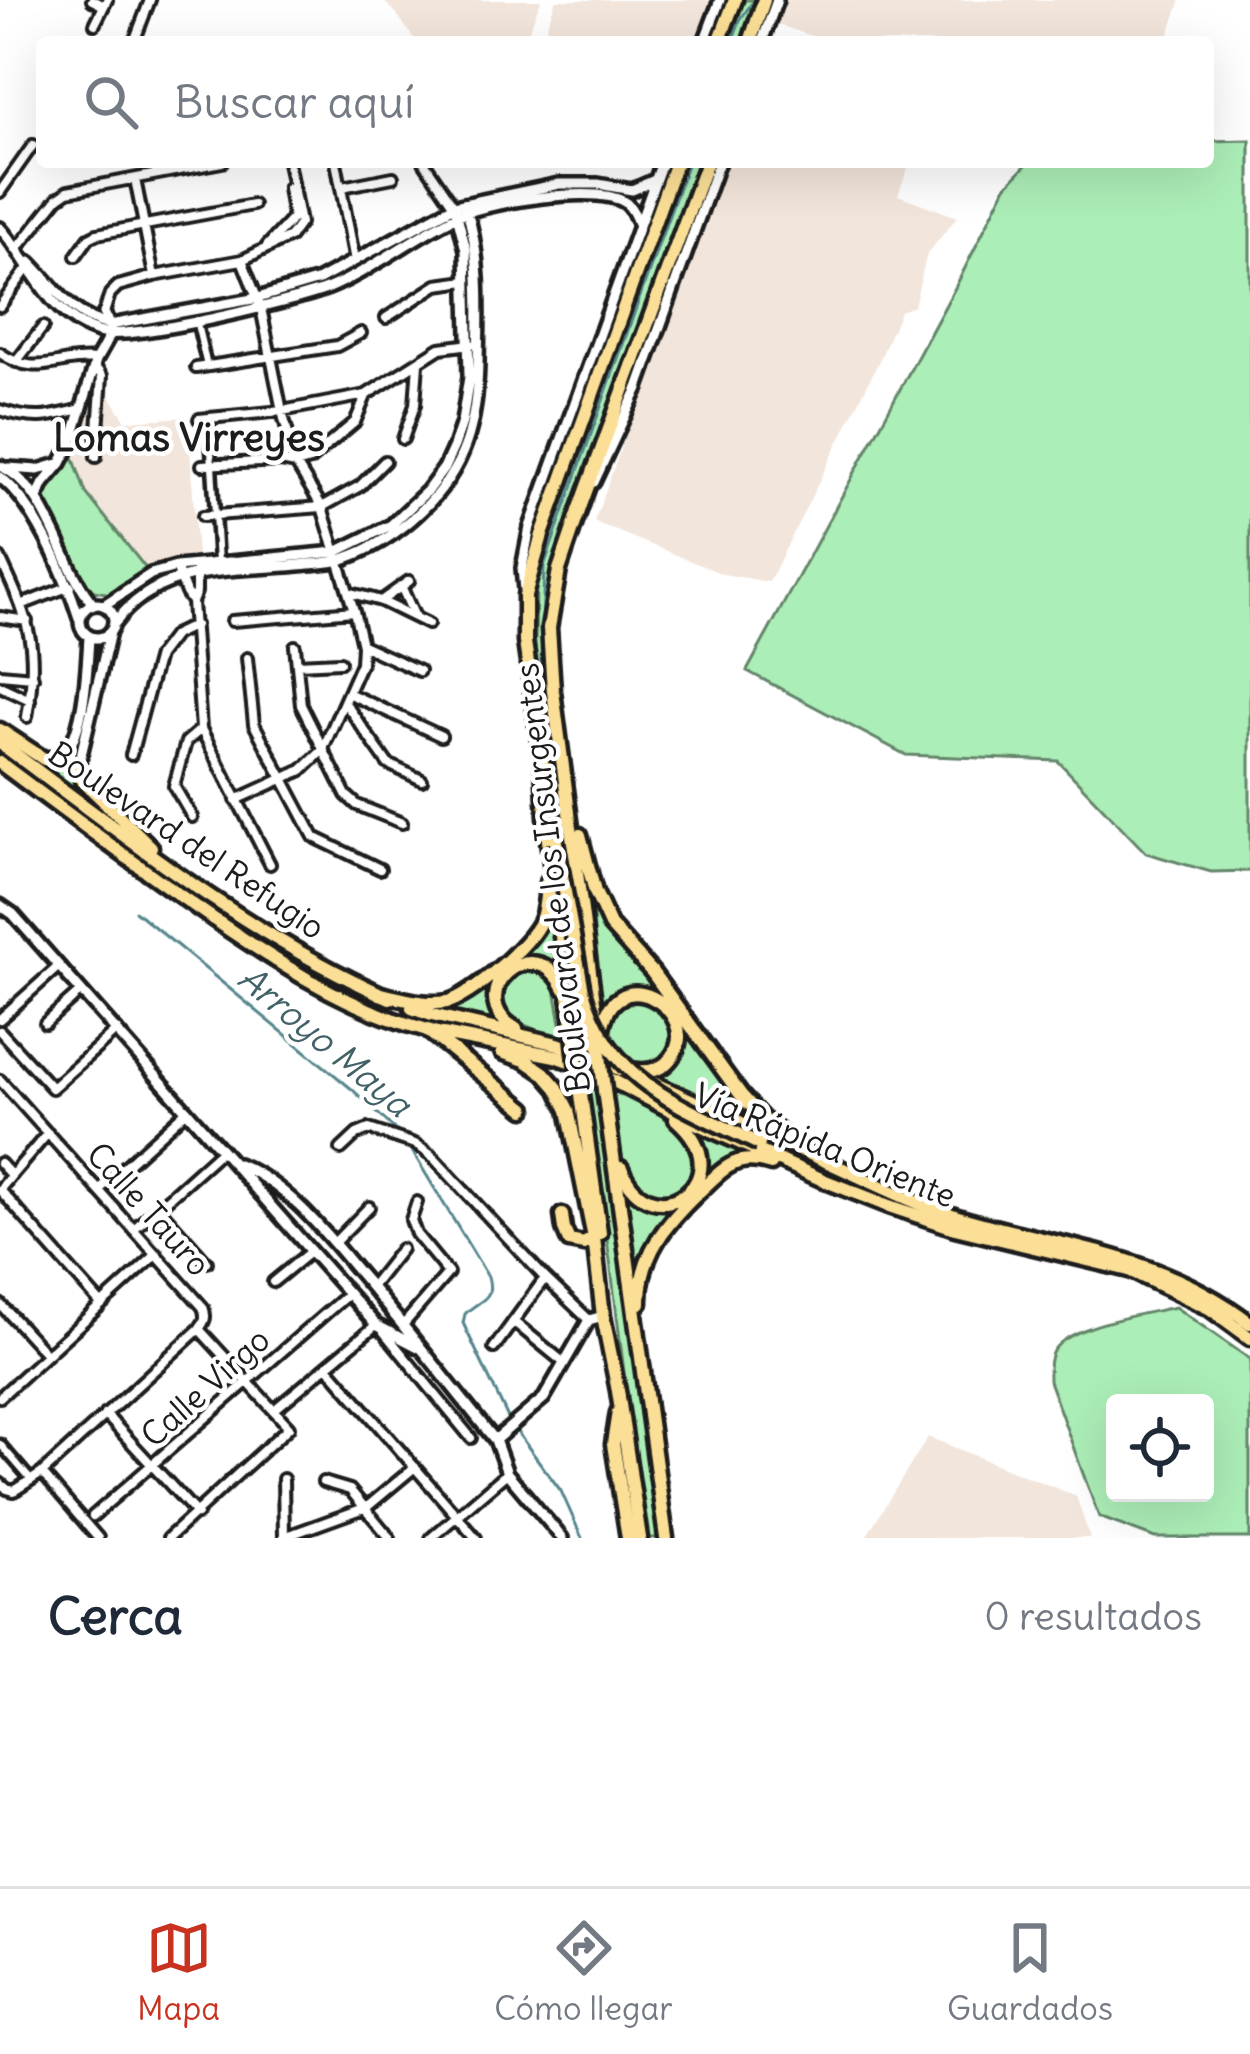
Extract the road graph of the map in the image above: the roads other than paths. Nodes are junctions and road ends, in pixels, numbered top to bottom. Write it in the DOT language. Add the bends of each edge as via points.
graph roads {
  1 [pos="92,0"];
  2 [pos="149,0"];
  3 [pos="720,0"];
  4 [pos="735,0"];
  5 [pos="764,0"];
  6 [pos="777,0"];
  7 [pos="106,3"];
  8 [pos="95,24"];
  9 [pos="136,36"];
  10 [pos="706,36"];
  11 [pos="721,36"];
  12 [pos="752,36"];
  13 [pos="764,36"];
  14 [pos="33,145"];
  15 [pos="189,168"];
  16 [pos="287,168"];
  17 [pos="287,168"];
  18 [pos="337,168"];
  19 [pos="429,168"];
  20 [pos="660,168"];
  21 [pos="674,168"];
  22 [pos="704,168"];
  23 [pos="717,168"];
  24 [pos="393,177"];
  25 [pos="135,178"];
  26 [pos="656,180"];
  27 [pos="341,187"];
  28 [pos="0,192"];
  29 [pos="510,199"];
  30 [pos="253,205"];
  31 [pos="461,209"];
  32 [pos="144,226"];
  33 [pos="639,226"];
  34 [pos="0,228"];
  35 [pos="266,247"];
  36 [pos="18,248"];
  37 [pos="76,256"];
  38 [pos="242,260"];
  39 [pos="355,261"];
  40 [pos="28,264"];
  41 [pos="154,276"];
  42 [pos="466,281"];
  43 [pos="260,303"];
  44 [pos="0,306"];
  45 [pos="386,318"];
  46 [pos="196,320"];
  47 [pos="104,326"];
  48 [pos="43,328"];
  49 [pos="361,333"];
  50 [pos="473,344"];
  51 [pos="0,353"];
  52 [pos="272,357"];
  53 [pos="418,361"];
  54 [pos="95,363"];
  55 [pos="15,364"];
  56 [pos="202,367"];
  57 [pos="366,395"];
  58 [pos="81,409"];
  59 [pos="0,410"];
  60 [pos="282,411"];
  61 [pos="204,419"];
  62 [pos="404,439"];
  63 [pos="96,457"];
  64 [pos="385,461"];
  65 [pos="61,463"];
  66 [pos="296,464"];
  67 [pos="207,465"];
  68 [pos="3,470"];
  69 [pos="37,498"];
  70 [pos="322,507"];
  71 [pos="580,508"];
  72 [pos="215,515"];
  73 [pos="203,516"];
  74 [pos="337,556"];
  75 [pos="1,561"];
  76 [pos="218,562"];
  77 [pos="196,569"];
  78 [pos="178,571"];
  79 [pos="72,585"];
  80 [pos="349,593"];
  81 [pos="525,595"];
  82 [pos="381,601"];
  83 [pos="192,602"];
  84 [pos="98,604"];
  85 [pos="21,605"];
  86 [pos="354,611"];
  87 [pos="0,617"];
  88 [pos="415,617"];
  89 [pos="79,618"];
  90 [pos="27,621"];
  91 [pos="232,621"];
  92 [pos="428,624"];
  93 [pos="195,625"];
  94 [pos="112,628"];
  95 [pos="89,637"];
  96 [pos="362,645"];
  97 [pos="295,646"];
  98 [pos="247,658"];
  99 [pos="340,662"];
  100 [pos="297,664"];
  101 [pos="418,671"];
  102 [pos="0,674"];
  103 [pos="33,677"];
  104 [pos="0,686"];
  105 [pos="346,698"];
  106 [pos="30,700"];
  107 [pos="27,718"];
  108 [pos="201,729"];
  109 [pos="0,730"];
  110 [pos="441,736"];
  111 [pos="0,743"];
  112 [pos="322,751"];
  113 [pos="131,755"];
  114 [pos="59,759"];
  115 [pos="0,763"];
  116 [pos="78,768"];
  117 [pos="564,769"];
  118 [pos="283,780"];
  119 [pos="422,780"];
  120 [pos="236,800"];
  121 [pos="192,817"];
  122 [pos="402,823"];
  123 [pos="552,837"];
  124 [pos="270,864"];
  125 [pos="167,867"];
  126 [pos="380,869"];
  127 [pos="0,905"];
  128 [pos="59,966"];
  129 [pos="81,991"];
  130 [pos="380,994"];
  131 [pos="570,1008"];
  132 [pos="0,1019"];
  133 [pos="45,1023"];
  134 [pos="600,1025"];
  135 [pos="0,1030"];
  136 [pos="117,1030"];
  137 [pos="426,1030"];
  138 [pos="443,1034"];
  139 [pos="533,1038"];
  140 [pos="609,1064"];
  141 [pos="0,1080"];
  142 [pos="656,1103"];
  143 [pos="188,1109"];
  144 [pos="525,1109"];
  145 [pos="48,1133"];
  146 [pos="612,1145"];
  147 [pos="341,1149"];
  148 [pos="222,1150"];
  149 [pos="232,1162"];
  150 [pos="0,1163"];
  151 [pos="831,1163"];
  152 [pos="11,1175"];
  153 [pos="823,1180"];
  154 [pos="0,1189"];
  155 [pos="99,1189"];
  156 [pos="417,1202"];
  157 [pos="889,1206"];
  158 [pos="158,1207"];
  159 [pos="369,1207"];
  160 [pos="562,1215"];
  161 [pos="135,1228"];
  162 [pos="594,1238"];
  163 [pos="335,1245"];
  164 [pos="401,1250"];
  165 [pos="311,1251"];
  166 [pos="157,1254"];
  167 [pos="320,1260"];
  168 [pos="207,1262"];
  169 [pos="545,1278"];
  170 [pos="273,1282"];
  171 [pos="371,1287"];
  172 [pos="348,1294"];
  173 [pos="0,1304"];
  174 [pos="100,1304"];
  175 [pos="596,1318"];
  176 [pos="514,1322"];
  177 [pos="1250,1322"];
  178 [pos="403,1325"];
  179 [pos="379,1327"];
  180 [pos="199,1329"];
  181 [pos="1250,1338"];
  182 [pos="494,1348"];
  183 [pos="422,1349"];
  184 [pos="46,1354"];
  185 [pos="563,1362"];
  186 [pos="327,1366"];
  187 [pos="248,1379"];
  188 [pos="646,1388"];
  189 [pos="0,1397"];
  190 [pos="620,1401"];
  191 [pos="274,1410"];
  192 [pos="105,1414"];
  193 [pos="499,1437"];
  194 [pos="471,1438"];
  195 [pos="0,1444"];
  196 [pos="152,1466"];
  197 [pos="416,1467"];
  198 [pos="507,1472"];
  199 [pos="41,1473"];
  200 [pos="283,1479"];
  201 [pos="31,1480"];
  202 [pos="323,1482"];
  203 [pos="3,1486"];
  204 [pos="367,1507"];
  205 [pos="196,1514"];
  206 [pos="93,1516"];
  207 [pos="458,1516"];
  208 [pos="98,1538"];
  209 [pos="168,1538"];
  210 [pos="285,1538"];
  211 [pos="390,1538"];
  212 [pos="431,1538"];
  213 [pos="476,1538"];
  214 [pos="562,1538"];
  215 [pos="628,1538"];
  216 [pos="640,1538"];
  217 [pos="667,1538"];
  1 -- 7 [label="street"];
  2 -- 9 [label="street"];
  3 -- 10 [label="street"];
  4 -- 11 [label="main road"];
  5 -- 12 [label="main road"];
  6 -- 13 [label="street"];
  7 -- 8 [label="street"];
  14 -- 28 [label="street"];
  15 -- 25 [label="street"];
  16 -- 35 [label="street" via="293,218"];
  17 -- 35 [label="street" via="300,223"];
  18 -- 27 [label="street"];
  19 -- 31 [label="street"];
  20 -- 26 [label="street"];
  21 -- 81 [label="main road, Boulevard de los Insurgentes"];
  22 -- 71 [label="main road, Boulevard de los Insurgentes"];
  23 -- 71 [label="street" via="638,388"];
  24 -- 27 [label="street"];
  25 -- 32 [label="street"];
  25 -- 36 [label="street" via="68,191"];
  26 -- 29 [label="street" via="632,190 571,183"];
  26 -- 33 [label="street"];
  27 -- 39 [label="street"];
  29 -- 31 [label="street"];
  29 -- 33 [label="street" via="597,194 628,205"];
  30 -- 32 [label="street"];
  31 -- 39 [label="street"];
  31 -- 42 [label="street"];
  31 -- 43 [label="street" via="329,288"];
  31 -- 50 [label="street" via="476,251"];
  32 -- 37 [label="street" via="97,234"];
  32 -- 41 [label="street"];
  33 -- 81 [label="street" via="530,526"];
  34 -- 36 [label="street"];
  35 -- 38 [label="street"];
  36 -- 40 [label="street"];
  38 -- 41 [label="street"];
  38 -- 43 [label="street"];
  39 -- 43 [label="street"];
  40 -- 44 [label="street"];
  40 -- 47 [label="street"];
  41 -- 47 [label="street" via="118,286"];
  42 -- 45 [label="street" via="441,283"];
  42 -- 50 [label="street"];
  43 -- 46 [label="street"];
  43 -- 47 [label="street"];
  43 -- 52 [label="street"];
  46 -- 47 [label="street"];
  46 -- 56 [label="street"];
  47 -- 54 [label="street"];
  48 -- 55 [label="street"];
  49 -- 52 [label="street" via="337,346"];
  50 -- 53 [label="street"];
  50 -- 74 [label="street" via="477,405 458,465 398,533"];
  51 -- 55 [label="street"];
  52 -- 56 [label="street"];
  52 -- 60 [label="street"];
  53 -- 57 [label="street"];
  53 -- 62 [label="street"];
  54 -- 55 [label="street"];
  54 -- 58 [label="street"];
  54 -- 63 [label="street" via="102,376"];
  57 -- 60 [label="street"];
  57 -- 66 [label="street" via="356,422"];
  58 -- 59 [label="street" via="42,419"];
  58 -- 65 [label="street"];
  60 -- 61 [label="street"];
  60 -- 66 [label="street"];
  61 -- 67 [label="street"];
  64 -- 70 [label="street"];
  65 -- 68 [label="street"];
  65 -- 69 [label="street"];
  66 -- 67 [label="street"];
  66 -- 70 [label="street"];
  67 -- 72 [label="street"];
  68 -- 69 [label="street"];
  68 -- 79 [label="street"];
  69 -- 79 [label="street"];
  70 -- 72 [label="street"];
  70 -- 74 [label="street"];
  71 -- 117 [label="main road, Boulevard de los Insurgentes" via="549,628"];
  72 -- 73 [label="street"];
  72 -- 76 [label="street"];
  74 -- 76 [label="street"];
  74 -- 77 [label="street"];
  74 -- 80 [label="street"];
  75 -- 85 [label="street"];
  76 -- 77 [label="street"];
  77 -- 78 [label="street"];
  77 -- 83 [label="street"];
  78 -- 83 [label="street"];
  78 -- 84 [label="street" via="151,574"];
  78 -- 94 [label="street" via="142,593"];
  79 -- 84 [label="street"];
  79 -- 85 [label="street"];
  79 -- 89 [label="street"];
  80 -- 82 [label="street"];
  80 -- 86 [label="street"];
  81 -- 123 [label="main road, Boulevard de los Insurgentes"];
  82 -- 88 [label="street"];
  82 -- 88 [label="street" via="405,584"];
  83 -- 93 [label="street"];
  84 -- 89 [label="street"];
  84 -- 94 [label="street" via="112,613"];
  85 -- 90 [label="street"];
  86 -- 91 [label="street"];
  86 -- 96 [label="street"];
  87 -- 90 [label="street"];
  88 -- 92 [label="street"];
  89 -- 95 [label="street"];
  90 -- 103 [label="street"];
  93 -- 108 [label="street"];
  93 -- 113 [label="street" via="174,634 158,656"];
  94 -- 95 [label="street"];
  94 -- 116 [label="street"];
  95 -- 114 [label="street" via="79,721"];
  96 -- 101 [label="street"];
  96 -- 105 [label="street"];
  97 -- 100 [label="street"];
  98 -- 118 [label="street" via="254,724"];
  99 -- 100 [label="street"];
  100 -- 112 [label="street" via="301,705"];
  102 -- 103 [label="street"];
  103 -- 106 [label="street"];
  104 -- 106 [label="street"];
  105 -- 110 [label="street"];
  105 -- 112 [label="street"];
  105 -- 119 [label="street" via="388,764"];
  106 -- 107 [label="street"];
  108 -- 120 [label="street"];
  108 -- 121 [label="street" via="186,742 174,786"];
  109 -- 114 [label="main road" via="44,759"];
  111 -- 125 [label="main road, Boulevard del Refugio"];
  112 -- 118 [label="street"];
  112 -- 122 [label="street" via="357,805"];
  115 -- 137 [label="main road, Boulevard del Refugio" via="281,965"];
  116 -- 125 [label="main road"];
  117 -- 134 [label="main road, Boulevard de los Insurgentes"];
  117 -- 151 [label="main road" via="610,925 756,1113"];
  118 -- 120 [label="street"];
  118 -- 126 [label="street" via="314,837"];
  120 -- 124 [label="street"];
  123 -- 130 [label="main road" via="544,911 527,940 455,999"];
  123 -- 131 [label="main road, Boulevard de los Insurgentes"];
  123 -- 157 [label="main road, bridge" via="584,991 625,1067 689,1109"];
  125 -- 130 [label="main road, Boulevard del Refugio" via="285,945"];
  127 -- 128 [label="street"];
  128 -- 129 [label="street"];
  128 -- 132 [label="street"];
  129 -- 133 [label="street"];
  129 -- 136 [label="street"];
  130 -- 139 [label="main road, Boulevard del Refugio"];
  131 -- 139 [label="main road" via="549,968 527,962 508,971 496,987 497,1010"];
  131 -- 190 [label="main road, Boulevard de los Insurgentes, bridge"];
  134 -- 140 [label="main road" via="618,1000 646,994 665,1006 678,1033 673,1056 660,1068"];
  134 -- 146 [label="main road, Boulevard de los Insurgentes, bridge"];
  135 -- 136 [label="street" via="52,1088"];
  136 -- 143 [label="street"];
  137 -- 138 [label="main road, Boulevard del Refugio"];
  137 -- 144 [label="main road"];
  138 -- 142 [label="main road, Vía Rápida Oriente" via="555,1055"];
  138 -- 162 [label="main road" via="516,1057 554,1084 568,1110"];
  139 -- 140 [label="main road, Boulevard del Refugio"];
  140 -- 151 [label="main road"];
  141 -- 145 [label="street, Calle Tauro"];
  142 -- 146 [label="main road" via="700,1150 699,1174 686,1193 661,1202 639,1195"];
  142 -- 153 [label="main road, Vía Rápida Oriente"];
  143 -- 148 [label="street"];
  143 -- 155 [label="street"];
  145 -- 152 [label="street"];
  145 -- 155 [label="street, Calle Tauro"];
  146 -- 188 [label="main road, Boulevard de los Insurgentes"];
  147 -- 169 [label="street" via="368,1129 415,1144"];
  148 -- 149 [label="street"];
  148 -- 158 [label="street"];
  149 -- 163 [label="street" via="269,1179"];
  149 -- 165 [label="street"];
  150 -- 152 [label="street"];
  151 -- 177 [label="main road" via="957,1216 1132,1260 1218,1298"];
  152 -- 154 [label="street"];
  153 -- 157 [label="main road, Vía Rápida Oriente"];
  153 -- 188 [label="main road" via="740,1161 670,1219 641,1282"];
  154 -- 174 [label="street"];
  155 -- 161 [label="street, Calle Tauro"];
  156 -- 178 [label="street" via="416,1234 448,1273"];
  157 -- 181 [label="main road, Vía Rápida Oriente" via="1129,1270 1209,1308"];
  158 -- 161 [label="street"];
  158 -- 168 [label="street"];
  159 -- 163 [label="street"];
  160 -- 162 [label="main road" via="569,1241"];
  161 -- 166 [label="street, Calle Tauro"];
  162 -- 175 [label="main road"];
  163 -- 167 [label="street"];
  163 -- 171 [label="street"];
  164 -- 171 [label="street"];
  165 -- 167 [label="street"];
  165 -- 170 [label="street"];
  166 -- 174 [label="street"];
  166 -- 180 [label="street, Calle Tauro" via="203,1307"];
  167 -- 172 [label="street"];
  169 -- 175 [label="street"];
  169 -- 176 [label="street"];
  171 -- 178 [label="street"];
  172 -- 179 [label="street"];
  172 -- 187 [label="street, Calle Virgo"];
  173 -- 184 [label="street"];
  174 -- 184 [label="street"];
  175 -- 185 [label="street"];
  175 -- 190 [label="main road"];
  176 -- 182 [label="street"];
  176 -- 185 [label="street"];
  178 -- 183 [label="street"];
  179 -- 183 [label="street"];
  179 -- 186 [label="street"];
  179 -- 194 [label="street"];
  180 -- 187 [label="street, Calle Tauro"];
  180 -- 192 [label="street"];
  183 -- 193 [label="street"];
  184 -- 189 [label="street"];
  185 -- 193 [label="street" via="544,1398"];
  186 -- 191 [label="street"];
  186 -- 197 [label="street"];
  187 -- 191 [label="street, Calle Tauro"];
  187 -- 196 [label="street, Calle Virgo"];
  188 -- 217 [label="main road, Boulevard de los Insurgentes"];
  190 -- 215 [label="main road" via="613,1444"];
  190 -- 216 [label="main road, Boulevard de los Insurgentes"];
  191 -- 205 [label="street, Calle Tauro" via="289,1427"];
  192 -- 196 [label="street"];
  192 -- 199 [label="street"];
  193 -- 198 [label="street"];
  195 -- 201 [label="street"];
  196 -- 205 [label="street"];
  196 -- 206 [label="street, Calle Virgo"];
  197 -- 204 [label="street"];
  197 -- 207 [label="street"];
  198 -- 207 [label="street"];
  198 -- 214 [label="street"];
  199 -- 201 [label="street"];
  199 -- 208 [label="street"];
  200 -- 210 [label="street"];
  201 -- 203 [label="street" via="21,1489"];
  202 -- 204 [label="street" via="350,1490"];
  204 -- 210 [label="street"];
  204 -- 211 [label="street"];
  205 -- 209 [label="street"];
  207 -- 212 [label="street"];
  207 -- 213 [label="street"];
}
